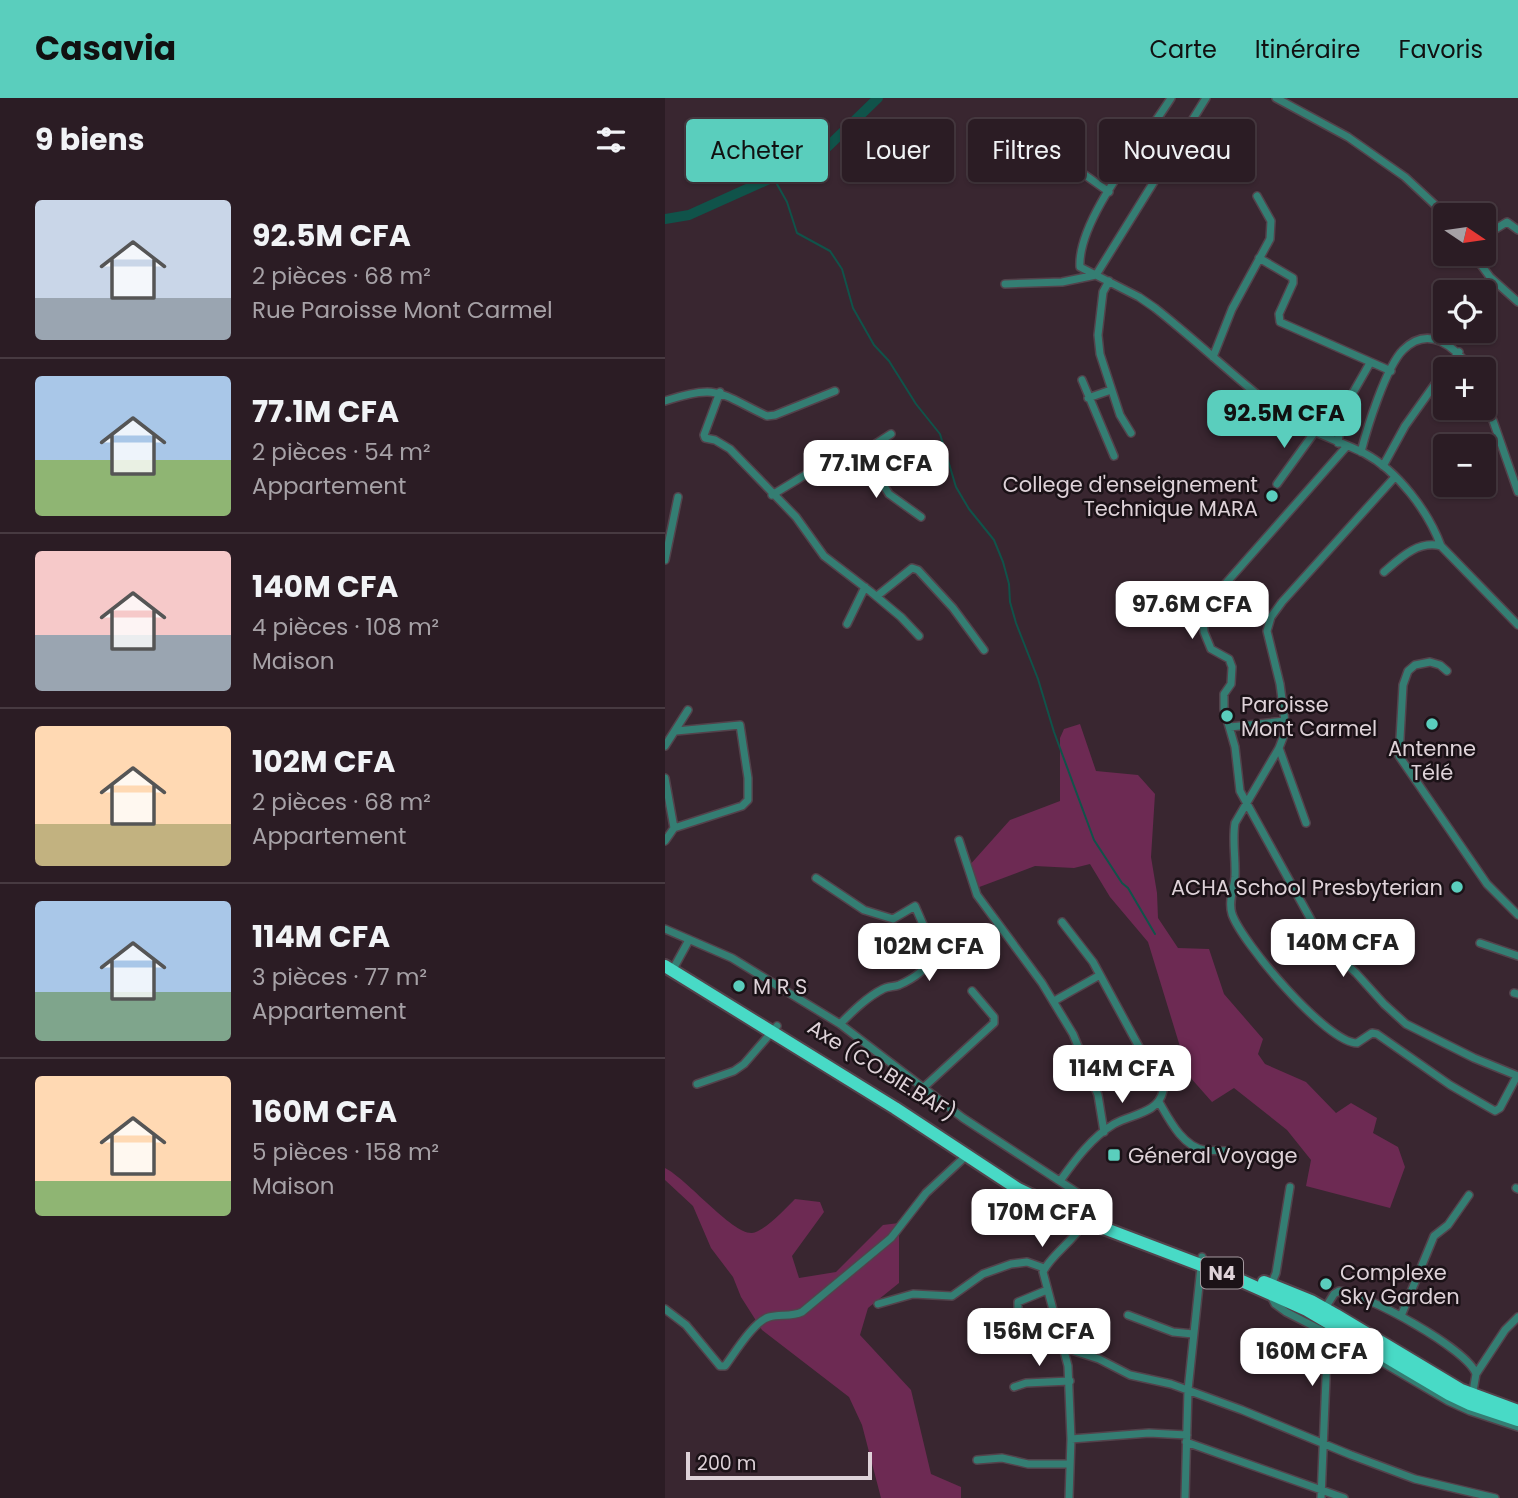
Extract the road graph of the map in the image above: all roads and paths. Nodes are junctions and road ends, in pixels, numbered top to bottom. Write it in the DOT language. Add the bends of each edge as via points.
graph roads {
  1 [pos="1171,98"];
  2 [pos="1206,98"];
  3 [pos="1276,98"];
  4 [pos="1085,175"];
  5 [pos="1109,192"];
  6 [pos="1257,196"];
  7 [pos="1433,203"];
  8 [pos="1496,229"];
  9 [pos="1518,230"];
  10 [pos="1259,258"];
  11 [pos="1482,266"];
  12 [pos="1096,275"];
  13 [pos="1109,281"];
  14 [pos="1006,284"];
  15 [pos="1518,302"];
  16 [pos="1459,352"];
  17 [pos="1213,357"];
  18 [pos="1455,357"];
  19 [pos="1463,357"];
  20 [pos="1370,363"];
  21 [pos="1391,371"];
  22 [pos="1081,380"];
  23 [pos="1433,388"];
  24 [pos="1111,390"];
  25 [pos="835,391"];
  26 [pos="720,392"];
  27 [pos="1088,398"];
  28 [pos="665,401"];
  29 [pos="1493,420"];
  30 [pos="1131,433"];
  31 [pos="1314,433"];
  32 [pos="891,434"];
  33 [pos="1338,443"];
  34 [pos="1347,446"];
  35 [pos="863,452"];
  36 [pos="1361,452"];
  37 [pos="1114,456"];
  38 [pos="1383,466"];
  39 [pos="1394,478"];
  40 [pos="1277,484"];
  41 [pos="1517,488"];
  42 [pos="772,495"];
  43 [pos="678,497"];
  44 [pos="921,517"];
  45 [pos="1441,546"];
  46 [pos="665,560"];
  47 [pos="1384,572"];
  48 [pos="865,587"];
  49 [pos="877,596"];
  50 [pos="847,624"];
  51 [pos="1518,625"];
  52 [pos="919,636"];
  53 [pos="984,650"];
  54 [pos="1447,671"];
  55 [pos="688,710"];
  56 [pos="1285,721"];
  57 [pos="1230,727"];
  58 [pos="676,731"];
  59 [pos="665,746"];
  60 [pos="1279,748"];
  61 [pos="665,778"];
  62 [pos="1247,801"];
  63 [pos="1306,824"];
  64 [pos="674,828"];
  65 [pos="959,840"];
  66 [pos="665,841"];
  67 [pos="816,878"];
  68 [pos="1518,915"];
  69 [pos="1062,922"];
  70 [pos="665,929"];
  71 [pos="689,940"];
  72 [pos="1481,943"];
  73 [pos="1518,956"];
  74 [pos="669,965"];
  75 [pos="1100,975"];
  76 [pos="972,991"];
  77 [pos="1053,1001"];
  78 [pos="841,1024"];
  79 [pos="775,1029"];
  80 [pos="1140,1050"];
  81 [pos="1091,1075"];
  82 [pos="1518,1076"];
  83 [pos="697,1084"];
  84 [pos="923,1088"];
  85 [pos="1159,1102"];
  86 [pos="1104,1132"];
  87 [pos="1226,1150"];
  88 [pos="969,1152"];
  89 [pos="1060,1181"];
  90 [pos="1290,1188"];
  91 [pos="1469,1195"];
  92 [pos="1086,1217"];
  93 [pos="1201,1261"];
  94 [pos="1044,1268"];
  95 [pos="1271,1289"];
  96 [pos="1047,1290"];
  97 [pos="878,1304"];
  98 [pos="665,1309"];
  99 [pos="1323,1313"];
  100 [pos="1128,1315"];
  101 [pos="1401,1316"];
  102 [pos="1518,1317"];
  103 [pos="1026,1331"];
  104 [pos="1193,1335"];
  105 [pos="1331,1336"];
  106 [pos="1065,1348"];
  107 [pos="1476,1374"];
  108 [pos="1070,1381"];
  109 [pos="1014,1387"];
  110 [pos="1188,1390"];
  111 [pos="1471,1400"];
  112 [pos="1518,1411"];
  113 [pos="1518,1420"];
  114 [pos="1518,1427"];
  115 [pos="1186,1438"];
  116 [pos="1071,1439"];
  117 [pos="1324,1444"];
  118 [pos="977,1460"];
  119 [pos="1070,1464"];
  120 [pos="1321,1494"];
  121 [pos="1069,1498"];
  122 [pos="1185,1498"];
  123 [pos="1344,1498"];
  124 [pos="1495,1498"];
  1 -- 5 [label="street"];
  2 -- 12 [label="street"];
  3 -- 7 [label="street" via="1347,137 1405,177"];
  4 -- 5 [label="street"];
  5 -- 12 [label="street" via="1085,233 1080,258 1080,267"];
  6 -- 10 [label="street" via="1272,230"];
  8 -- 9 [label="street" via="1507,222"];
  10 -- 17 [label="street"];
  10 -- 20 [label="street" via="1293,278 1280,322"];
  11 -- 15 [label="street"];
  12 -- 13 [label="street"];
  12 -- 14 [label="street" via="1062,282"];
  13 -- 17 [label="street" via="1155,308"];
  13 -- 24 [label="street" via="1103,292 1098,335"];
  16 -- 18 [label="street"];
  16 -- 19 [label="street"];
  16 -- 21 [label="street" via="1443,341 1428,339 1403,351"];
  17 -- 31 [label="street" via="1280,412"];
  20 -- 21 [label="street"];
  20 -- 33 [label="street" via="1342,412"];
  21 -- 36 [label="street"];
  22 -- 27 [label="street"];
  23 -- 38 [label="street"];
  24 -- 27 [label="street"];
  24 -- 30 [label="street"];
  25 -- 26 [label="street" via="767,416"];
  26 -- 28 [label="street" via="694,392"];
  26 -- 42 [label="street" via="705,438 730,449"];
  27 -- 37 [label="street"];
  29 -- 41 [label="street"];
  31 -- 33 [label="street"];
  31 -- 40 [label="street"];
  32 -- 35 [label="street"];
  33 -- 34 [label="street"];
  34 -- 36 [label="street"];
  34 -- 57 [label="street" via="1210,602 1203,619 1204,632 1211,649 1229,659 1232,667 1231,684 1224,694"];
  35 -- 42 [label="street" via="810,472"];
  35 -- 44 [label="street" via="889,494"];
  36 -- 38 [label="street"];
  38 -- 39 [label="street"];
  39 -- 45 [label="street" via="1423,512"];
  39 -- 56 [label="street" via="1271,617 1268,631"];
  42 -- 48 [label="street" via="796,517 824,556"];
  43 -- 46 [label="street"];
  45 -- 47 [label="street" via="1419,547"];
  45 -- 51 [label="street"];
  48 -- 49 [label="street"];
  48 -- 50 [label="street"];
  49 -- 52 [label="street"];
  49 -- 53 [label="street" via="906,571 918,570"];
  54 -- 68 [label="street" via="1430,662 1408,671 1399,756 1487,884"];
  55 -- 58 [label="street"];
  56 -- 57 [label="street"];
  56 -- 60 [label="street"];
  57 -- 62 [label="street" via="1240,791"];
  58 -- 59 [label="street"];
  58 -- 64 [label="street" via="740,725 749,786 748,800 742,806"];
  60 -- 62 [label="street"];
  60 -- 63 [label="street"];
  61 -- 64 [label="street"];
  62 -- 82 [label="street" via="1323,940 1384,1004 1424,1034"];
  62 -- 82 [label="street" via="1233,836 1232,913 1252,946 1300,1002 1353,1043 1377,1034 1492,1111 1500,1108"];
  64 -- 66 [label="street"];
  65 -- 77 [label="street" via="975,891"];
  67 -- 78 [label="street" via="865,910 893,919 915,906 935,952 921,972 881,990"];
  69 -- 75 [label="street"];
  70 -- 71 [label="street"];
  71 -- 74 [label="street"];
  71 -- 78 [label="street" via="732,958"];
  72 -- 73 [label="street"];
  74 -- 79 [label="highway, Axe (CO.BIE.BAF) / N4"];
  75 -- 77 [label="street"];
  75 -- 80 [label="street"];
  76 -- 84 [label="street" via="994,1023"];
  77 -- 81 [label="street"];
  78 -- 84 [label="street"];
  79 -- 83 [label="street" via="738,1069"];
  79 -- 88 [label="highway, Axe (CO.BIE.BAF) / N4"];
  80 -- 81 [label="street"];
  80 -- 85 [label="street" via="1163,1091"];
  81 -- 86 [label="street"];
  84 -- 89 [label="street"];
  85 -- 86 [label="street"];
  85 -- 87 [label="street" via="1194,1146"];
  86 -- 89 [label="street"];
  88 -- 92 [label="highway, N4"];
  88 -- 98 [label="street" via="926,1193 891,1238 802,1312 761,1321 725,1366 720,1366 687,1325"];
  89 -- 92 [label="street" via="1087,1199"];
  90 -- 95 [label="street"];
  91 -- 101 [label="street" via="1434,1236"];
  92 -- 93 [label="highway, N4"];
  92 -- 94 [label="street"];
  93 -- 95 [label="highway, N4"];
  93 -- 104 [label="street"];
  94 -- 96 [label="street"];
  94 -- 97 [label="street" via="1027,1262 1011,1264 983,1274 952,1296 913,1294"];
  95 -- 99 [label="highway, N4"];
  95 -- 105 [label="street" via="1275,1304"];
  96 -- 103 [label="street" via="1018,1302"];
  96 -- 106 [label="street"];
  99 -- 101 [label="street" via="1334,1294 1342,1291"];
  99 -- 111 [label="highway, N4"];
  100 -- 104 [label="street"];
  101 -- 107 [label="street" via="1456,1351"];
  102 -- 107 [label="street"];
  104 -- 110 [label="street"];
  105 -- 114 [label="street" via="1459,1407"];
  105 -- 117 [label="street"];
  106 -- 108 [label="street"];
  106 -- 110 [label="street" via="1130,1375"];
  107 -- 111 [label="street"];
  108 -- 109 [label="street"];
  108 -- 116 [label="street"];
  110 -- 115 [label="street"];
  110 -- 117 [label="street"];
  111 -- 112 [label="highway, N4"];
  111 -- 113 [label="highway, N4"];
  115 -- 116 [label="street" via="1150,1433"];
  115 -- 120 [label="street"];
  115 -- 122 [label="street"];
  116 -- 119 [label="street"];
  117 -- 120 [label="street"];
  117 -- 124 [label="street" via="1430,1483"];
  118 -- 119 [label="street"];
  119 -- 121 [label="street"];
  120 -- 123 [label="street"];
}
